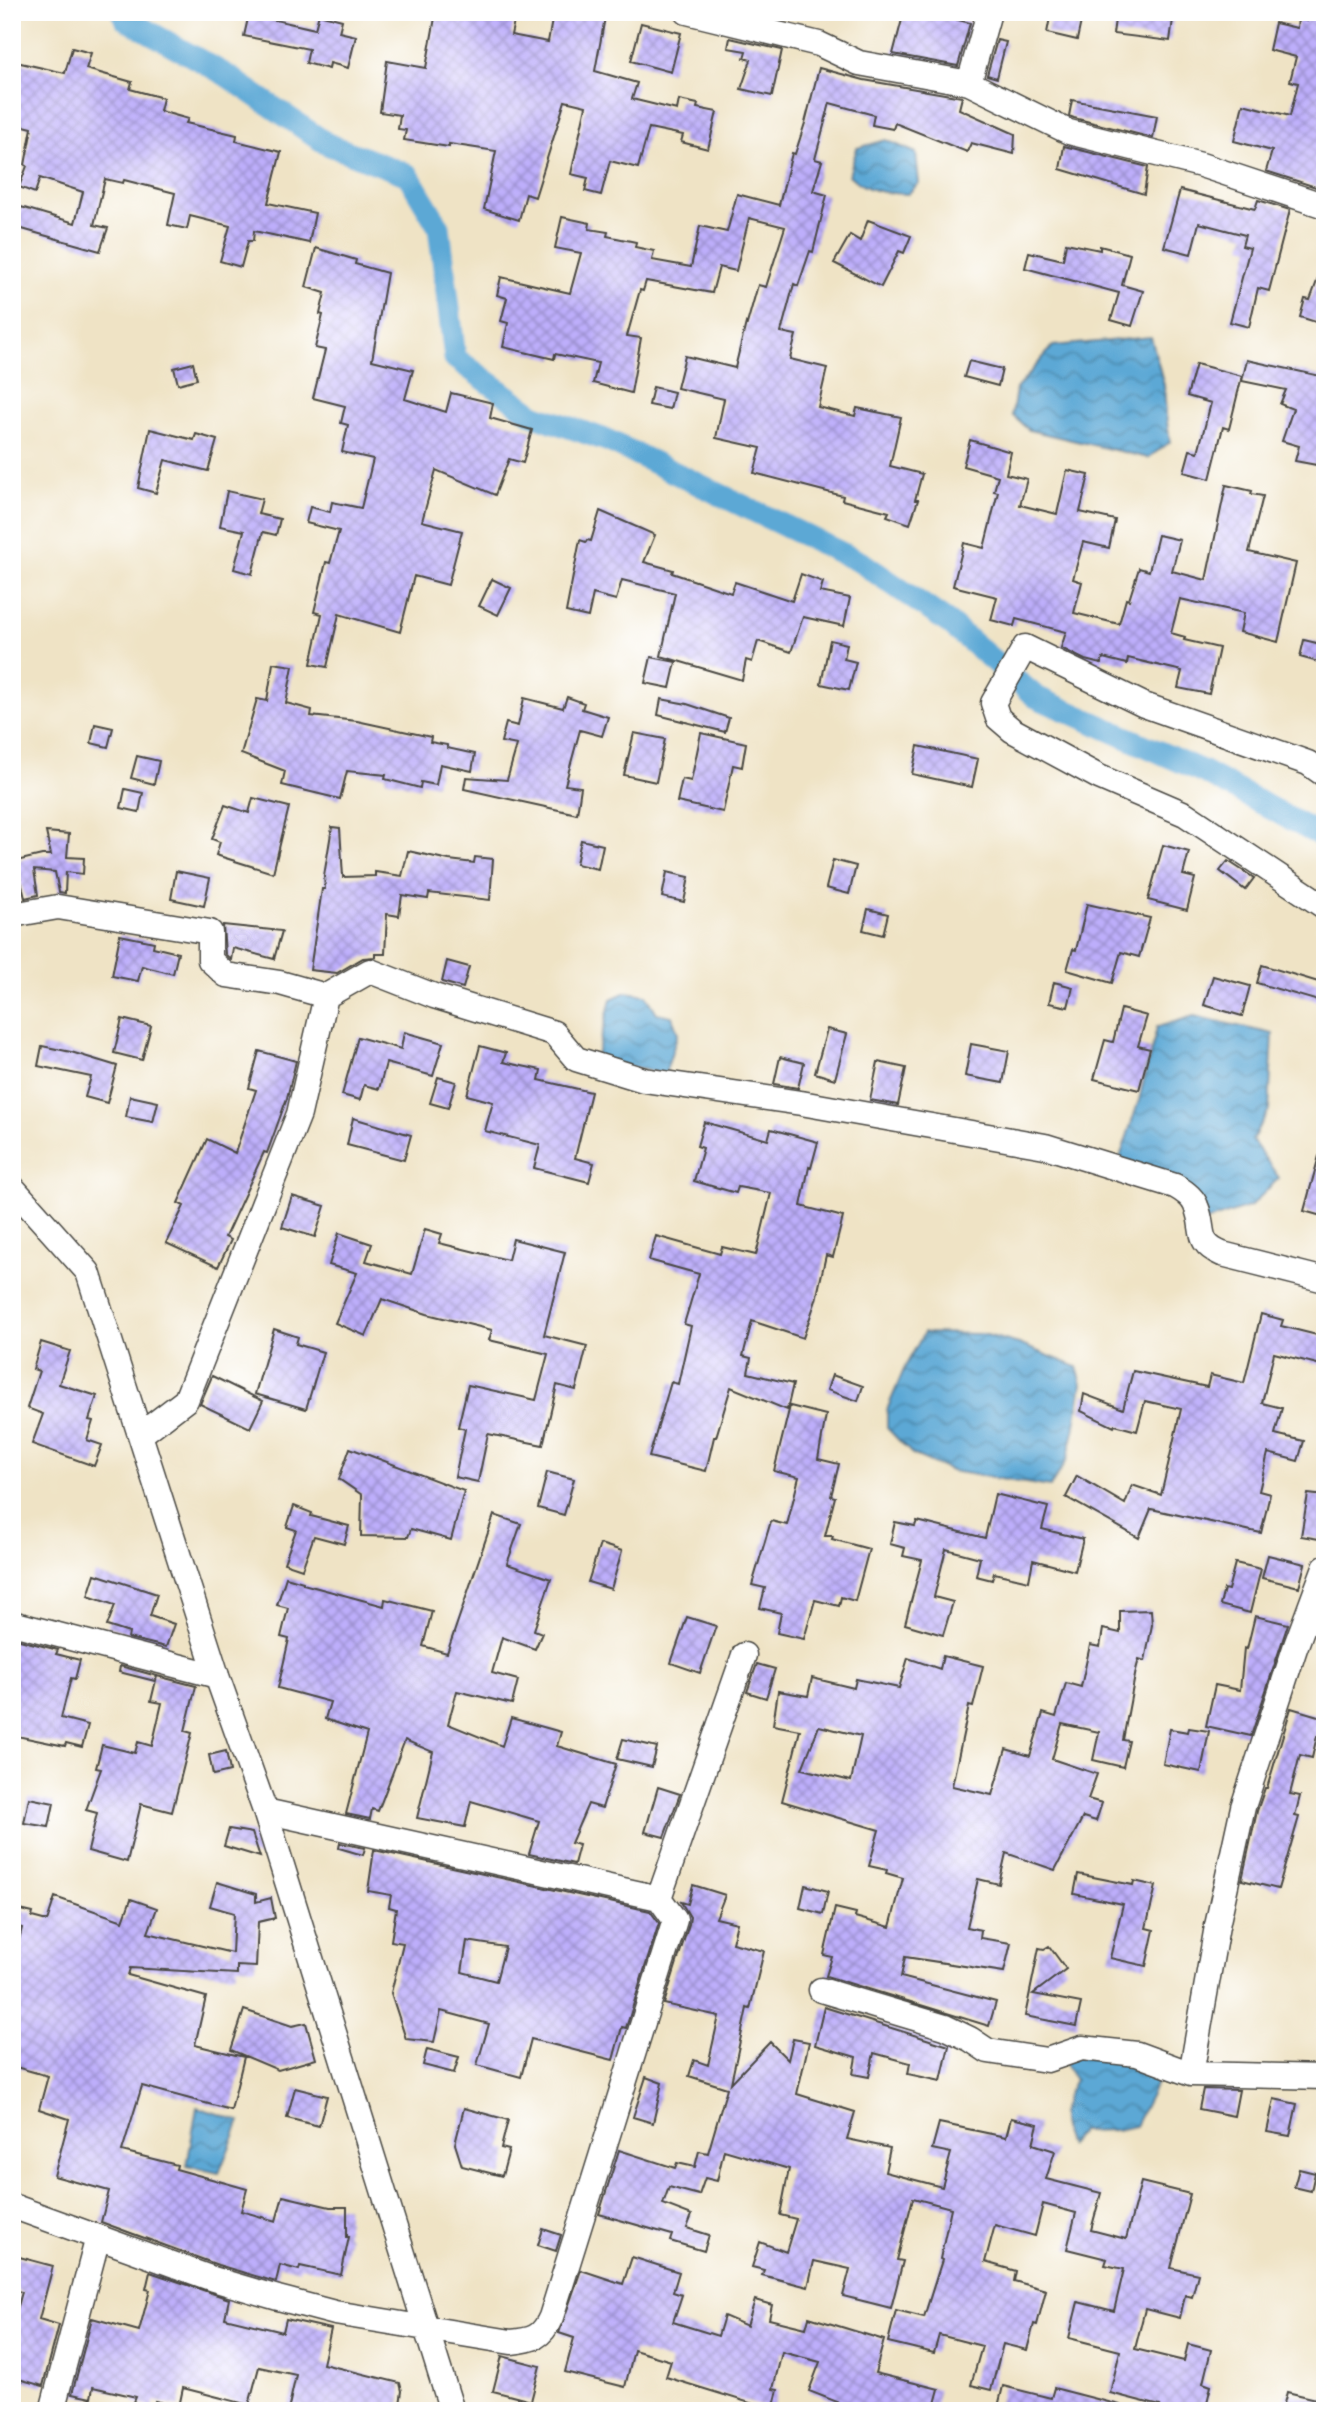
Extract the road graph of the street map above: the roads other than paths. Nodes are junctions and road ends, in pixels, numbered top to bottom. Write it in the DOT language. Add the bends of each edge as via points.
graph roads {
  1 [pos="687,12"];
  2 [pos="989,12"];
  3 [pos="970,83"];
  4 [pos="1325,206"];
  5 [pos="1325,775"];
  6 [pos="1325,907"];
  7 [pos="12,915"];
  8 [pos="326,996"];
  9 [pos="12,1187"];
  10 [pos="1325,1280"];
  11 [pos="140,1435"];
  12 [pos="1325,1567"];
  13 [pos="12,1623"];
  14 [pos="744,1655"];
  15 [pos="217,1675"];
  16 [pos="265,1811"];
  17 [pos="659,1898"];
  18 [pos="821,1990"];
  19 [pos="1191,2074"];
  20 [pos="1325,2077"];
  21 [pos="12,2206"];
  22 [pos="98,2237"];
  23 [pos="425,2329"];
  24 [pos="52,2411"];
  25 [pos="452,2411"];
  1 -- 3 [label="street" via="819,44 859,64"];
  2 -- 3 [label="street"];
  3 -- 4 [label="street" via="1069,132 1201,165"];
  5 -- 6 [label="street" via="1308,763 1144,705 1025,647 993,703 998,718 1012,730 1099,777 1185,814"];
  7 -- 8 [label="street" via="58,907 209,932 210,960 226,975"];
  8 -- 10 [label="street" via="370,971 554,1033 576,1059 645,1080 1045,1146 1188,1194 1209,1248"];
  8 -- 11 [label="street" via="299,1114 186,1400"];
  9 -- 11 [label="street" via="88,1272"];
  11 -- 15 [label="street"];
  12 -- 19 [label="street" via="1242,1807"];
  13 -- 15 [label="street"];
  14 -- 17 [label="street"];
  15 -- 16 [label="street"];
  16 -- 17 [label="street"];
  16 -- 23 [label="street"];
  17 -- 23 [label="street" via="675,1920 546,2330 537,2339 511,2342"];
  18 -- 19 [label="street" via="946,2027 988,2051 1047,2060 1082,2048 1096,2049 1136,2054"];
  19 -- 20 [label="street"];
  21 -- 22 [label="street"];
  22 -- 23 [label="street" via="278,2298"];
  22 -- 24 [label="street"];
  23 -- 25 [label="street"];
}
